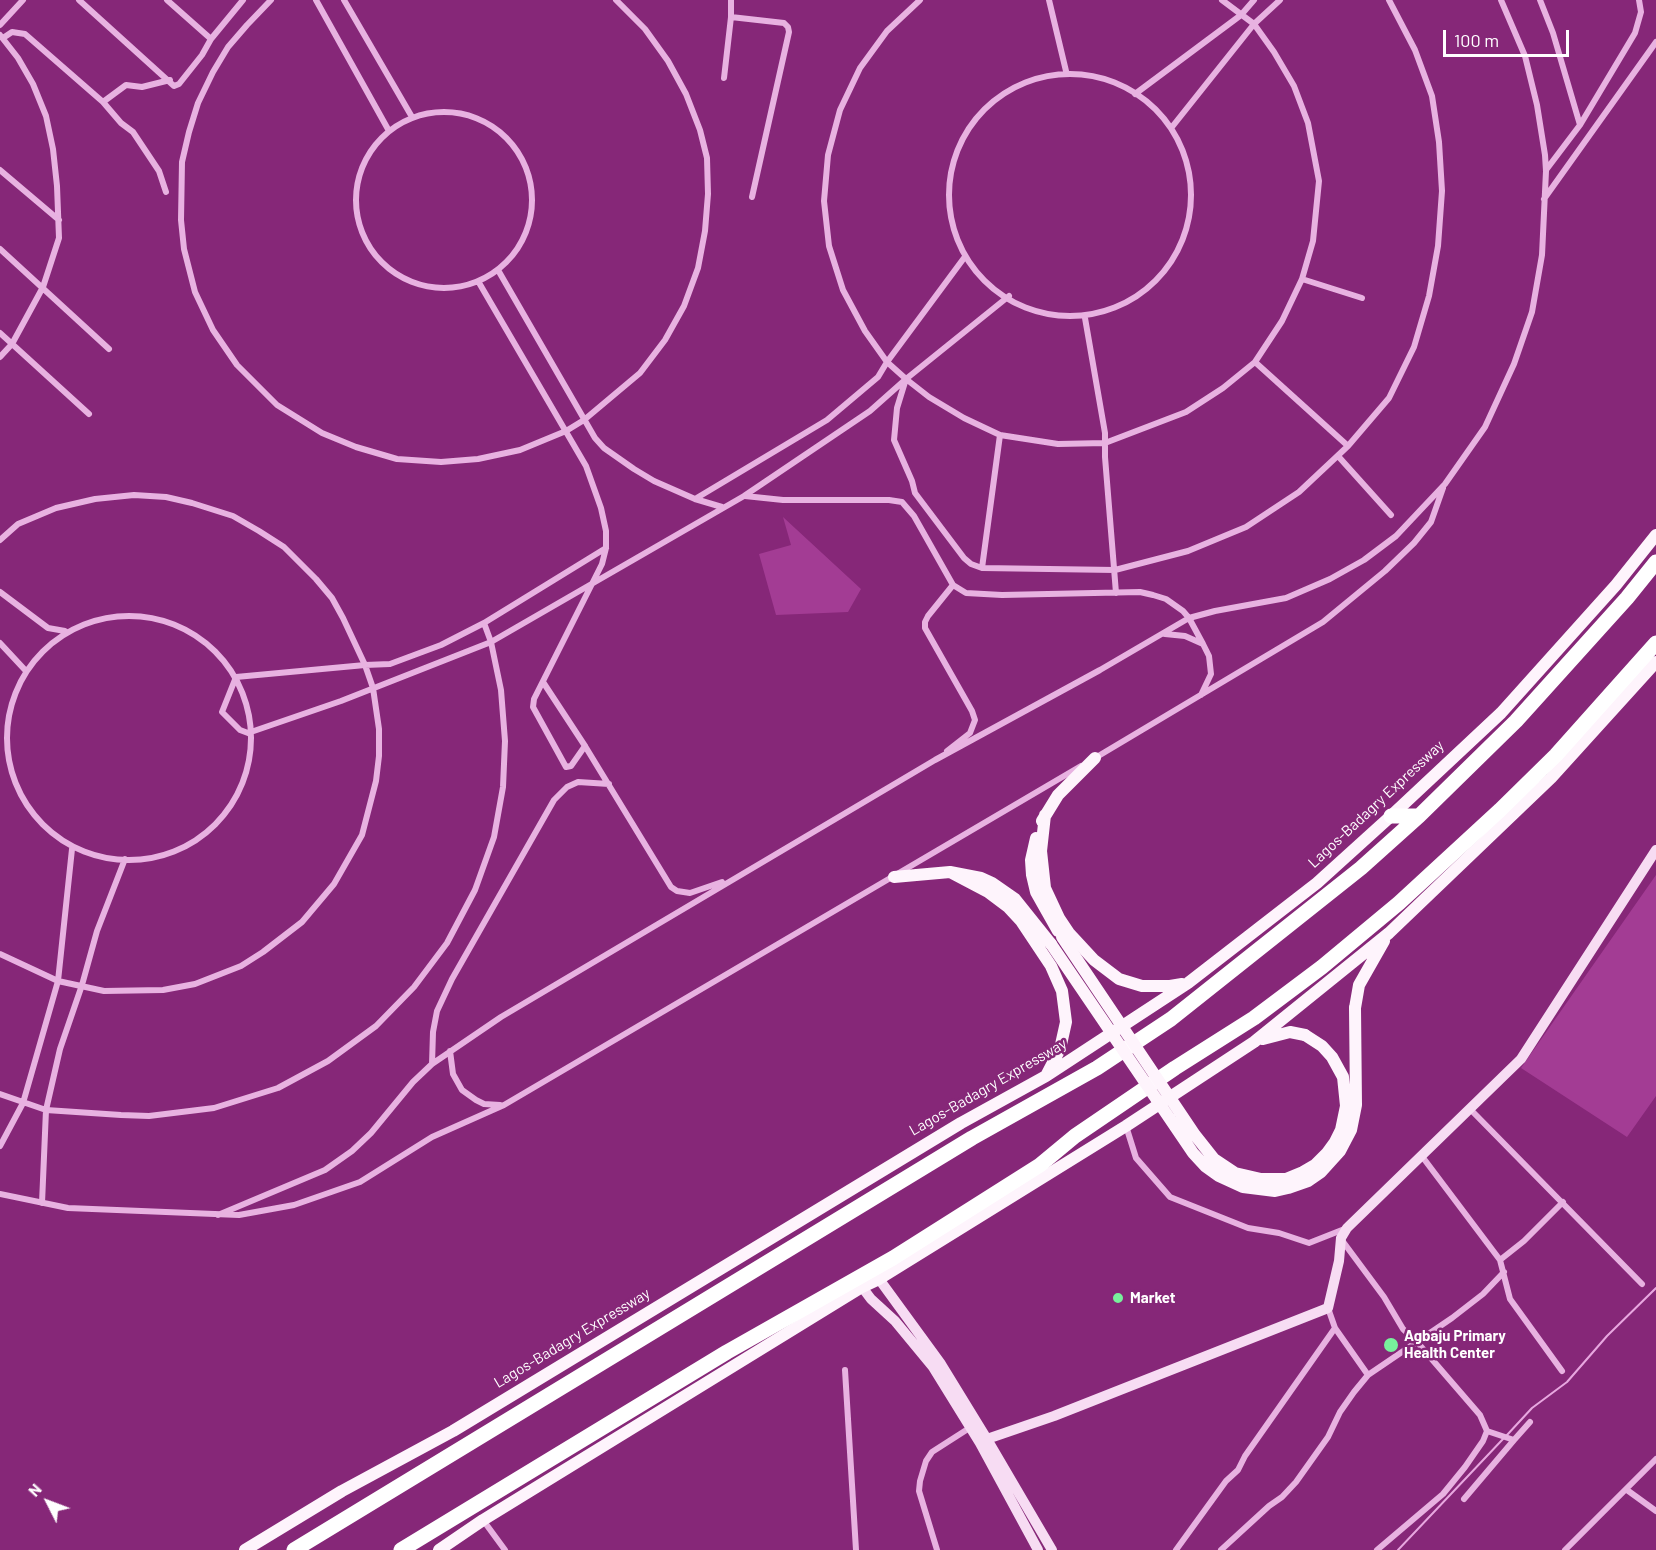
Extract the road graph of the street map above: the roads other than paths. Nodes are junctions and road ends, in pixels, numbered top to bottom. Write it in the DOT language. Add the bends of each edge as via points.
graph roads {
  1 [pos="23,0"];
  2 [pos="79,0"];
  3 [pos="168,0"];
  4 [pos="243,0"];
  5 [pos="270,0"];
  6 [pos="316,0"];
  7 [pos="344,0"];
  8 [pos="616,0"];
  9 [pos="731,0"];
  10 [pos="920,0"];
  11 [pos="1049,0"];
  12 [pos="1222,0"];
  13 [pos="1254,0"];
  14 [pos="1280,0"];
  15 [pos="1389,0"];
  16 [pos="1501,0"];
  17 [pos="1540,0"];
  18 [pos="1639,0"];
  19 [pos="1241,15"];
  20 [pos="731,17"];
  21 [pos="1254,24"];
  22 [pos="0,25"];
  23 [pos="1,37"];
  24 [pos="211,39"];
  25 [pos="1656,42"];
  26 [pos="1066,71"];
  27 [pos="724,78"];
  28 [pos="170,80"];
  29 [pos="1135,93"];
  30 [pos="103,102"];
  31 [pos="412,117"];
  32 [pos="1580,124"];
  33 [pos="1172,127"];
  34 [pos="389,131"];
  35 [pos="0,170"];
  36 [pos="1546,171"];
  37 [pos="166,192"];
  38 [pos="752,197"];
  39 [pos="1544,199"];
  40 [pos="59,219"];
  41 [pos="0,249"];
  42 [pos="964,258"];
  43 [pos="498,270"];
  44 [pos="1302,279"];
  45 [pos="478,281"];
  46 [pos="43,287"];
  47 [pos="1009,296"];
  48 [pos="1362,298"];
  49 [pos="1085,318"];
  50 [pos="0,333"];
  51 [pos="12,344"];
  52 [pos="110,349"];
  53 [pos="0,357"];
  54 [pos="887,362"];
  55 [pos="1255,362"];
  56 [pos="906,380"];
  57 [pos="89,414"];
  58 [pos="584,420"];
  59 [pos="566,431"];
  60 [pos="1000,435"];
  61 [pos="1105,443"];
  62 [pos="1348,446"];
  63 [pos="1338,456"];
  64 [pos="1444,484"];
  65 [pos="744,496"];
  66 [pos="695,499"];
  67 [pos="722,507"];
  68 [pos="1391,515"];
  69 [pos="1656,535"];
  70 [pos="0,540"];
  71 [pos="606,548"];
  72 [pos="1656,562"];
  73 [pos="982,568"];
  74 [pos="1115,570"];
  75 [pos="592,584"];
  76 [pos="953,585"];
  77 [pos="0,592"];
  78 [pos="1116,593"];
  79 [pos="1189,618"];
  80 [pos="484,623"];
  81 [pos="65,631"];
  82 [pos="1163,634"];
  83 [pos="492,642"];
  84 [pos="0,643"];
  85 [pos="1656,643"];
  86 [pos="1203,644"];
  87 [pos="1656,662"];
  88 [pos="365,665"];
  89 [pos="26,671"];
  90 [pos="236,677"];
  91 [pos="543,682"];
  92 [pos="373,688"];
  93 [pos="1201,695"];
  94 [pos="252,732"];
  95 [pos="585,746"];
  96 [pos="1095,758"];
  97 [pos="935,760"];
  98 [pos="609,784"];
  99 [pos="1045,815"];
  100 [pos="1391,816"];
  101 [pos="1419,816"];
  102 [pos="72,849"];
  103 [pos="1656,850"];
  104 [pos="125,859"];
  105 [pos="950,872"];
  106 [pos="894,877"];
  107 [pos="735,878"];
  108 [pos="1389,933"];
  109 [pos="0,954"];
  110 [pos="58,981"];
  111 [pos="1188,983"];
  112 [pos="82,986"];
  113 [pos="1254,1042"];
  114 [pos="450,1051"];
  115 [pos="432,1064"];
  116 [pos="1046,1076"];
  117 [pos="0,1094"];
  118 [pos="23,1103"];
  119 [pos="504,1105"];
  120 [pos="46,1110"];
  121 [pos="1471,1110"];
  122 [pos="1126,1126"];
  123 [pos="0,1146"];
  124 [pos="1421,1155"];
  125 [pos="0,1194"];
  126 [pos="1563,1202"];
  127 [pos="42,1203"];
  128 [pos="218,1215"];
  129 [pos="1347,1228"];
  130 [pos="1341,1238"];
  131 [pos="1500,1260"];
  132 [pos="1504,1272"];
  133 [pos="879,1279"];
  134 [pos="1642,1284"];
  135 [pos="862,1287"];
  136 [pos="1328,1308"];
  137 [pos="1335,1328"];
  138 [pos="1417,1342"];
  139 [pos="845,1370"];
  140 [pos="1562,1371"];
  141 [pos="1368,1375"];
  142 [pos="1530,1422"];
  143 [pos="974,1426"];
  144 [pos="1487,1431"];
  145 [pos="1511,1439"];
  146 [pos="984,1441"];
  147 [pos="1656,1459"];
  148 [pos="1627,1490"];
  149 [pos="1014,1496"];
  150 [pos="1464,1499"];
  151 [pos="1656,1511"];
  152 [pos="483,1520"];
  153 [pos="245,1550"];
  154 [pos="294,1550"];
  155 [pos="401,1550"];
  156 [pos="438,1550"];
  157 [pos="505,1550"];
  158 [pos="856,1550"];
  159 [pos="938,1550"];
  160 [pos="1038,1550"];
  161 [pos="1052,1550"];
  162 [pos="1176,1550"];
  163 [pos="1221,1550"];
  164 [pos="1377,1550"];
  165 [pos="1565,1550"];
  1 -- 22 [label="street"];
  2 -- 28 [label="street"];
  3 -- 24 [label="street"];
  4 -- 24 [label="street"];
  5 -- 59 [label="street" via="246,24 213,72 198,103 182,162 184,249 195,291 213,330 237,365 277,405 322,433 397,459 478,459 520,450"];
  6 -- 34 [label="street"];
  7 -- 31 [label="street"];
  8 -- 58 [label="street" via="645,29 686,94 707,158 708,194 698,268 684,306 640,373"];
  9 -- 20 [label="street"];
  10 -- 54 [label="street" via="887,31 860,68 840,110 828,155 824,201 830,246 843,290"];
  11 -- 26 [label="street"];
  12 -- 19 [label="street"];
  13 -- 19 [label="street"];
  14 -- 21 [label="street"];
  15 -- 62 [label="street" via="1432,96 1442,191 1438,246 1414,347 1389,398"];
  16 -- 36 [label="street" via="1525,56 1537,105"];
  17 -- 32 [label="street"];
  18 -- 32 [label="street" via="1641,12 1635,33"];
  19 -- 21 [label="street"];
  19 -- 29 [label="street"];
  20 -- 27 [label="street"];
  20 -- 38 [label="street" via="784,23 789,32"];
  21 -- 33 [label="street"];
  21 -- 44 [label="street" via="1294,86 1308,123 1316,162 1319,181 1313,241"];
  23 -- 30 [label="street" via="12,32 25,34"];
  23 -- 40 [label="street" via="33,84 46,116"];
  24 -- 28 [label="street" via="179,84 174,86"];
  25 -- 39 [label="street"];
  26 -- 29 [label="street" via="1110,81"];
  26 -- 42 [label="street" via="1030,80 999,97 973,122 955,153 948,189 951,224"];
  28 -- 30 [label="street" via="142,87 126,85"];
  29 -- 33 [label="street"];
  30 -- 37 [label="street" via="133,132 159,171"];
  31 -- 34 [label="street"];
  31 -- 43 [label="street" via="453,112 473,117 491,124 522,158 531,185 530,219 518,249"];
  32 -- 36 [label="street"];
  33 -- 49 [label="street" via="1191,173 1190,223 1183,245 1169,268 1132,302"];
  34 -- 45 [label="street" via="370,151 356,194 358,220 368,245 387,267 419,284 456,287"];
  35 -- 40 [label="street"];
  36 -- 39 [label="street"];
  39 -- 64 [label="street" via="1542,255 1532,312 1514,364 1485,427"];
  40 -- 46 [label="street" via="59,238"];
  41 -- 46 [label="street"];
  42 -- 47 [label="street"];
  42 -- 54 [label="street"];
  43 -- 45 [label="street"];
  43 -- 58 [label="street"];
  44 -- 48 [label="street"];
  44 -- 55 [label="street" via="1282,321"];
  45 -- 59 [label="street"];
  46 -- 51 [label="street"];
  46 -- 52 [label="street"];
  47 -- 49 [label="street" via="1049,317"];
  47 -- 56 [label="street"];
  49 -- 61 [label="street"];
  50 -- 51 [label="street"];
  51 -- 53 [label="street"];
  51 -- 57 [label="street"];
  54 -- 56 [label="street"];
  54 -- 66 [label="street" via="878,377 827,420"];
  55 -- 61 [label="street" via="1186,412"];
  55 -- 62 [label="street"];
  56 -- 60 [label="street" via="963,418"];
  56 -- 65 [label="street" via="870,411"];
  56 -- 73 [label="street" via="898,402 894,440 915,493 964,558"];
  58 -- 59 [label="street"];
  58 -- 66 [label="street" via="595,438 614,456 654,481"];
  59 -- 71 [label="street" via="594,486 606,531"];
  60 -- 61 [label="street" via="1058,444"];
  60 -- 73 [label="street"];
  61 -- 74 [label="street"];
  62 -- 63 [label="street"];
  63 -- 68 [label="street"];
  63 -- 74 [label="street" via="1299,492 1246,527 1188,551"];
  64 -- 79 [label="street" via="1396,536 1330,579 1286,598"];
  64 -- 93 [label="street" via="1431,522 1385,571 1323,622"];
  65 -- 67 [label="street"];
  65 -- 76 [label="street" via="902,502"];
  66 -- 67 [label="street"];
  67 -- 75 [label="street"];
  69 -- 100 [label="main road, Lagos-Badagry Expressway" via="1501,713"];
  70 -- 88 [label="street" via="18,524 56,508 95,499 166,497 232,516 284,547 316,579 332,598"];
  71 -- 75 [label="street"];
  71 -- 80 [label="street"];
  72 -- 101 [label="highway" via="1516,722"];
  73 -- 74 [label="street"];
  74 -- 78 [label="street"];
  75 -- 83 [label="street"];
  75 -- 91 [label="street"];
  76 -- 78 [label="street" via="973,594"];
  76 -- 97 [label="street" via="928,616 925,628 975,720 970,733"];
  77 -- 81 [label="street" via="48,628"];
  78 -- 79 [label="street" via="1153,595 1174,604"];
  79 -- 82 [label="street"];
  79 -- 86 [label="street"];
  80 -- 83 [label="street"];
  80 -- 88 [label="street" via="390,664"];
  81 -- 89 [label="street"];
  81 -- 90 [label="street" via="97,620 130,615 172,622 198,636 220,655"];
  82 -- 86 [label="street" via="1185,636"];
  82 -- 97 [label="street"];
  83 -- 92 [label="street"];
  83 -- 120 [label="street" via="505,741 503,788 494,837 475,890 447,943 414,987 376,1026 328,1061 278,1088 214,1108 149,1116"];
  84 -- 89 [label="street"];
  85 -- 155 [label="highway" via="1500,810 1399,903 1254,1018 1075,1136 1040,1165 893,1258 727,1352"];
  86 -- 93 [label="street" via="1211,674"];
  87 -- 108 [label="main road" via="1551,778"];
  88 -- 90 [label="street"];
  88 -- 92 [label="street"];
  89 -- 102 [label="street" via="10,716 7,739 13,778 28,810 45,830"];
  90 -- 94 [label="street"];
  90 -- 94 [label="street" via="222,712 240,730"];
  91 -- 95 [label="street"];
  91 -- 95 [label="street" via="533,707 566,767 572,766"];
  92 -- 94 [label="street"];
  92 -- 112 [label="street" via="379,756 369,812 362,835 334,884 302,922 242,966 195,984 134,991"];
  93 -- 96 [label="street"];
  94 -- 104 [label="street" via="252,748 237,796 203,836 162,856"];
  95 -- 98 [label="street"];
  96 -- 99 [label="main road" via="1058,795"];
  96 -- 106 [label="street"];
  97 -- 107 [label="street"];
  98 -- 107 [label="street" via="671,887 690,893"];
  98 -- 115 [label="street" via="578,782 554,800 442,1000 433,1032"];
  99 -- 111 [label="main road" via="1041,851 1045,888 1059,918 1083,949 1131,984 1156,987"];
  99 -- 113 [label="main road, bridge" via="1033,848 1032,875 1040,901 1062,937 1214,1159 1235,1173 1286,1179 1315,1165 1335,1142 1346,1106 1342,1077 1332,1057 1305,1035 1290,1032"];
  100 -- 101 [label="highway"];
  100 -- 111 [label="main road, Lagos-Badagry Expressway" via="1317,883"];
  101 -- 154 [label="highway" via="1361,868 1172,1019"];
  102 -- 104 [label="street" via="102,858"];
  102 -- 110 [label="street"];
  103 -- 121 [label="main road" via="1521,1059"];
  104 -- 112 [label="street" via="97,931"];
  105 -- 106 [label="main road"];
  105 -- 108 [label="main road, bridge" via="981,878 1005,891 1027,912 1193,1153 1219,1176 1243,1187 1275,1191 1288,1188 1321,1172 1340,1150 1351,1130 1356,1105 1356,995"];
  105 -- 116 [label="main road" via="1008,907 1057,977 1066,1022 1060,1049"];
  106 -- 119 [label="street"];
  107 -- 114 [label="street"];
  108 -- 113 [label="main road"];
  109 -- 110 [label="street"];
  110 -- 112 [label="street"];
  110 -- 118 [label="street"];
  111 -- 116 [label="main road, Lagos-Badagry Expressway"];
  112 -- 120 [label="street" via="60,1049"];
  113 -- 122 [label="main road"];
  114 -- 115 [label="street"];
  114 -- 119 [label="street" via="453,1074 462,1090 484,1104"];
  115 -- 128 [label="street" via="352,1151 325,1170"];
  116 -- 153 [label="main road, Lagos-Badagry Expressway" via="961,1123 453,1431 342,1491"];
  117 -- 118 [label="street"];
  118 -- 120 [label="street"];
  118 -- 123 [label="street"];
  119 -- 128 [label="street" via="432,1137 360,1182 294,1205"];
  120 -- 127 [label="street"];
  121 -- 124 [label="main road"];
  121 -- 126 [label="street"];
  122 -- 129 [label="street" via="1136,1158 1170,1197 1248,1228 1309,1243"];
  122 -- 133 [label="main road"];
  124 -- 129 [label="main road"];
  124 -- 131 [label="street"];
  125 -- 127 [label="street"];
  126 -- 131 [label="street"];
  126 -- 134 [label="street"];
  127 -- 128 [label="street" via="68,1208"];
  129 -- 130 [label="main road"];
  130 -- 136 [label="main road"];
  130 -- 138 [label="street" via="1403,1329"];
  131 -- 132 [label="street"];
  132 -- 138 [label="street" via="1483,1294"];
  132 -- 140 [label="street" via="1510,1299"];
  133 -- 135 [label="main road"];
  133 -- 143 [label="main road" via="940,1364"];
  135 -- 143 [label="main road" via="918,1347"];
  135 -- 152 [label="main road"];
  136 -- 137 [label="street"];
  136 -- 146 [label="main road"];
  137 -- 141 [label="street"];
  137 -- 162 [label="street" via="1238,1470"];
  138 -- 141 [label="street"];
  138 -- 144 [label="street" via="1480,1415"];
  139 -- 158 [label="street"];
  141 -- 163 [label="street" via="1296,1482"];
  142 -- 145 [label="street"];
  143 -- 146 [label="main road"];
  143 -- 159 [label="street" via="932,1452 920,1481"];
  144 -- 145 [label="street"];
  144 -- 164 [label="street" via="1483,1442 1443,1494"];
  145 -- 150 [label="street"];
  146 -- 149 [label="main road"];
  147 -- 148 [label="street"];
  148 -- 151 [label="street"];
  148 -- 165 [label="street"];
  149 -- 160 [label="main road"];
  149 -- 161 [label="main road"];
  152 -- 156 [label="main road"];
  152 -- 157 [label="street"];
}
